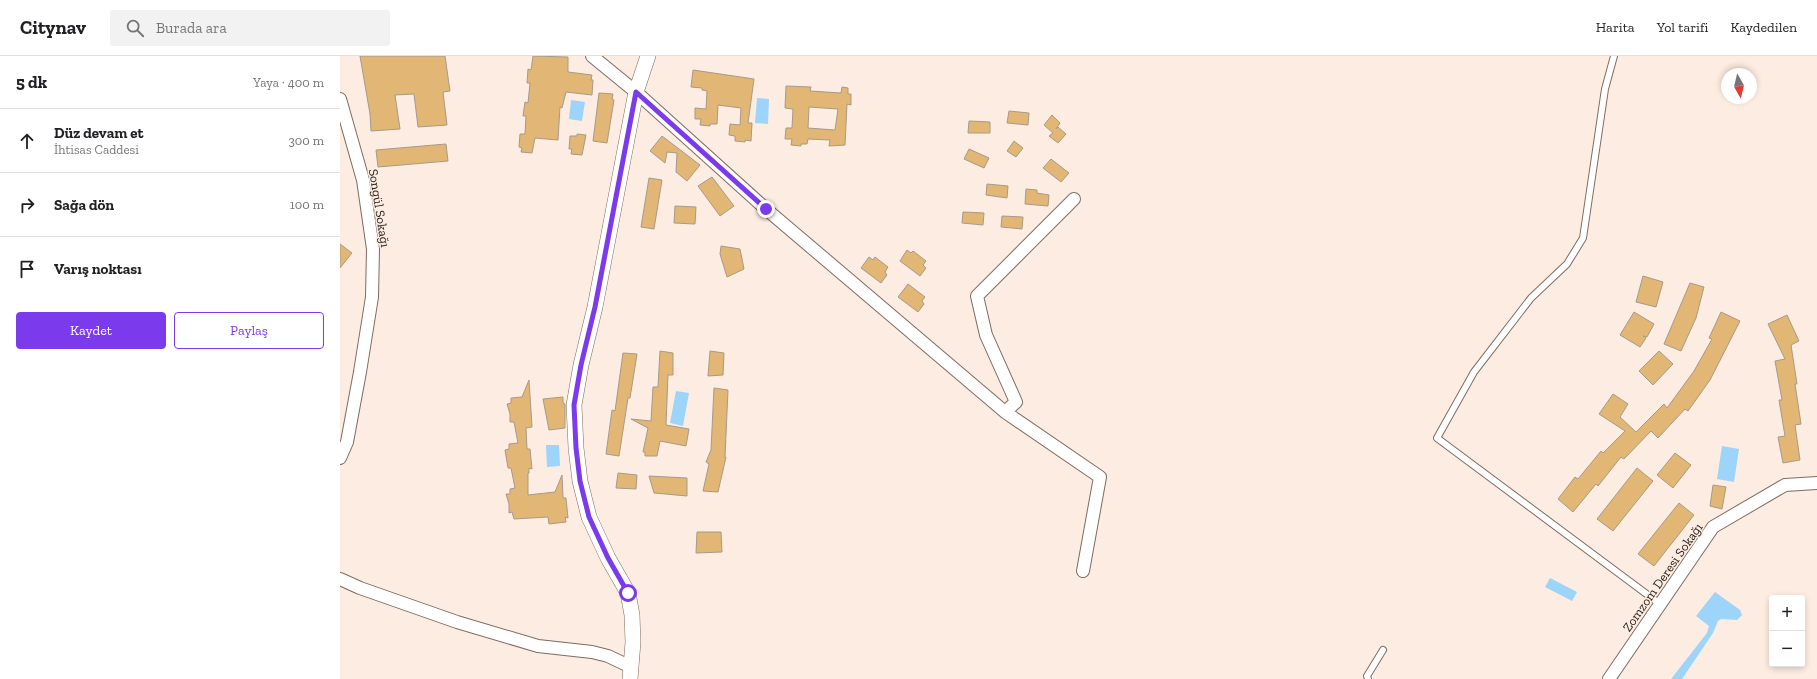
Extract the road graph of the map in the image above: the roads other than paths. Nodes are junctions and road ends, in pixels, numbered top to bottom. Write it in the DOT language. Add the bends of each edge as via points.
graph roads {
  1 [pos="592,56"];
  2 [pos="648,56"];
  3 [pos="1614,56"];
  4 [pos="636,92"];
  5 [pos="340,99"];
  6 [pos="1074,199"];
  7 [pos="1005,412"];
  8 [pos="340,458"];
  9 [pos="1817,483"];
  10 [pos="1084,571"];
  11 [pos="340,579"];
  12 [pos="1660,604"];
  13 [pos="1383,650"];
  14 [pos="629,672"];
  15 [pos="1368,679"];
  16 [pos="1609,679"];
  1 -- 4 [label="street"];
  2 -- 4 [label="street"];
  3 -- 12 [label="lane" via="1605,89 1583,238 1567,264 1531,298 1474,372 1437,438"];
  4 -- 7 [label="street" via="766,209"];
  4 -- 14 [label="street" via="574,405 576,448 589,517 628,593 633,642"];
  5 -- 8 [label="street, Songül Sokağı" via="363,180 373,249 372,297 347,442"];
  6 -- 7 [label="street" via="977,296 986,335 1016,402"];
  7 -- 10 [label="street" via="1100,478"];
  9 -- 12 [label="street, Zomzom Deresi Sokağı" via="1785,485 1713,527"];
  11 -- 14 [label="street" via="505,637 538,646 608,656"];
  12 -- 16 [label="street, Zomzom Deresi Sokağı"];
  13 -- 15 [label="lane" via="1367,676"];
}
